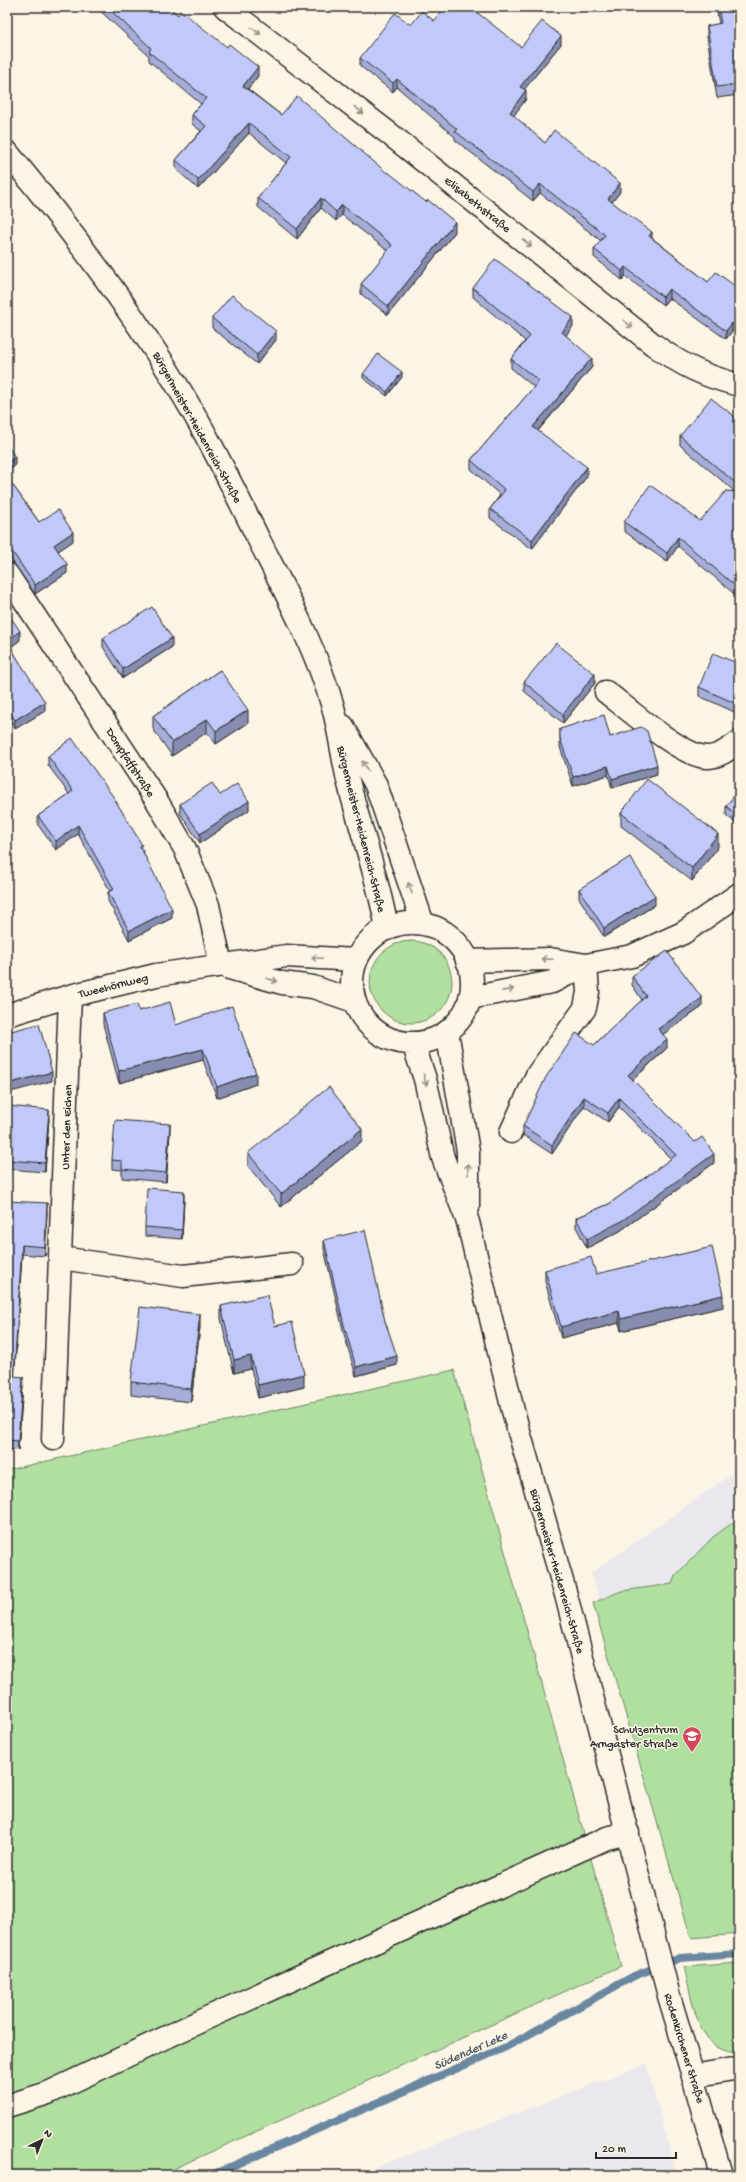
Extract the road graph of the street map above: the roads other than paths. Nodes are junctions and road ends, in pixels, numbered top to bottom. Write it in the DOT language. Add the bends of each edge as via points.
graph roads {
  1 [pos="225,7"];
  2 [pos="7,152"];
  3 [pos="739,385"];
  4 [pos="7,574"];
  5 [pos="606,692"];
  6 [pos="332,707"];
  7 [pos="739,742"];
  8 [pos="739,894"];
  9 [pos="423,924"];
  10 [pos="387,929"];
  11 [pos="356,960"];
  12 [pos="467,961"];
  13 [pos="586,964"];
  14 [pos="220,965"];
  15 [pos="70,996"];
  16 [pos="470,998"];
  17 [pos="354,1000"];
  18 [pos="7,1015"];
  19 [pos="447,1032"];
  20 [pos="413,1043"];
  21 [pos="511,1132"];
  22 [pos="468,1222"];
  23 [pos="62,1258"];
  24 [pos="292,1264"];
  25 [pos="53,1439"];
  26 [pos="628,1833"];
  27 [pos="649,1921"];
  28 [pos="739,2068"];
  29 [pos="693,2076"];
  30 [pos="7,2106"];
  31 [pos="720,2175"];
  1 -- 3 [label="main road, Elisabethstraße, one-way" via="654,345 678,362 708,377"];
  2 -- 6 [label="main road, Bürgermeister-Heidenreich-Straße" via="102,271 176,384 210,444 276,574 316,661"];
  4 -- 14 [label="main road, Dompfaffstraße" via="157,801 185,849 208,904"];
  5 -- 7 [label="main road" via="688,752 706,758 721,754"];
  9 -- 6 [label="main road, Bürgermeister-Heidenreich-Straße, one-way" via="376,785"];
  6 -- 10 [label="main road, Bürgermeister-Heidenreich-Straße" via="350,788 380,892"];
  8 -- 13 [label="main road" via="683,933 632,956"];
  9 -- 10 [label="main road, Bürgermeister-Heidenreich-Straße" via="404,924"];
  9 -- 12 [label="main road, Bürgermeister-Heidenreich-Straße" via="449,937 463,952"];
  10 -- 11 [label="main road, Bürgermeister-Heidenreich-Straße" via="366,944"];
  11 -- 14 [label="main road, Tweehörnweg, one-way" via="286,956"];
  11 -- 17 [label="main road, Bürgermeister-Heidenreich-Straße" via="352,976"];
  13 -- 12 [label="main road, one-way" via="550,959"];
  12 -- 16 [label="main road, Bürgermeister-Heidenreich-Straße" via="472,985"];
  16 -- 13 [label="main road, one-way" via="552,982"];
  13 -- 21 [label="main road" via="588,992 584,1008 536,1075"];
  14 -- 15 [label="main road, Tweehörnweg" via="156,975"];
  14 -- 17 [label="main road, Tweehörnweg, one-way" via="282,983 313,987"];
  15 -- 18 [label="main road, Tweehörnweg"];
  15 -- 23 [label="main road, Unter den Eichen"];
  16 -- 19 [label="main road, Bürgermeister-Heidenreich-Straße" via="461,1017"];
  17 -- 20 [label="main road, Bürgermeister-Heidenreich-Straße" via="365,1020 377,1031 391,1039"];
  19 -- 20 [label="main road, Bürgermeister-Heidenreich-Straße" via="431,1040"];
  22 -- 19 [label="main road, Bürgermeister-Heidenreich-Straße, one-way" via="468,1151"];
  20 -- 22 [label="main road, Bürgermeister-Heidenreich-Straße, one-way" via="425,1079 443,1158"];
  22 -- 26 [label="main road, Bürgermeister-Heidenreich-Straße" via="513,1411 566,1595"];
  23 -- 24 [label="main road" via="183,1276"];
  23 -- 25 [label="main road, Unter den Eichen"];
  26 -- 27 [label="main road, Bürgermeister-Heidenreich-Straße"];
  26 -- 30 [label="main road" via="607,1838 502,1885 48,2093"];
  27 -- 29 [label="main road, Rodenkirchener Straße"];
  28 -- 29 [label="main road"];
  29 -- 31 [label="main road, Rodenkirchener Straße"];
}
